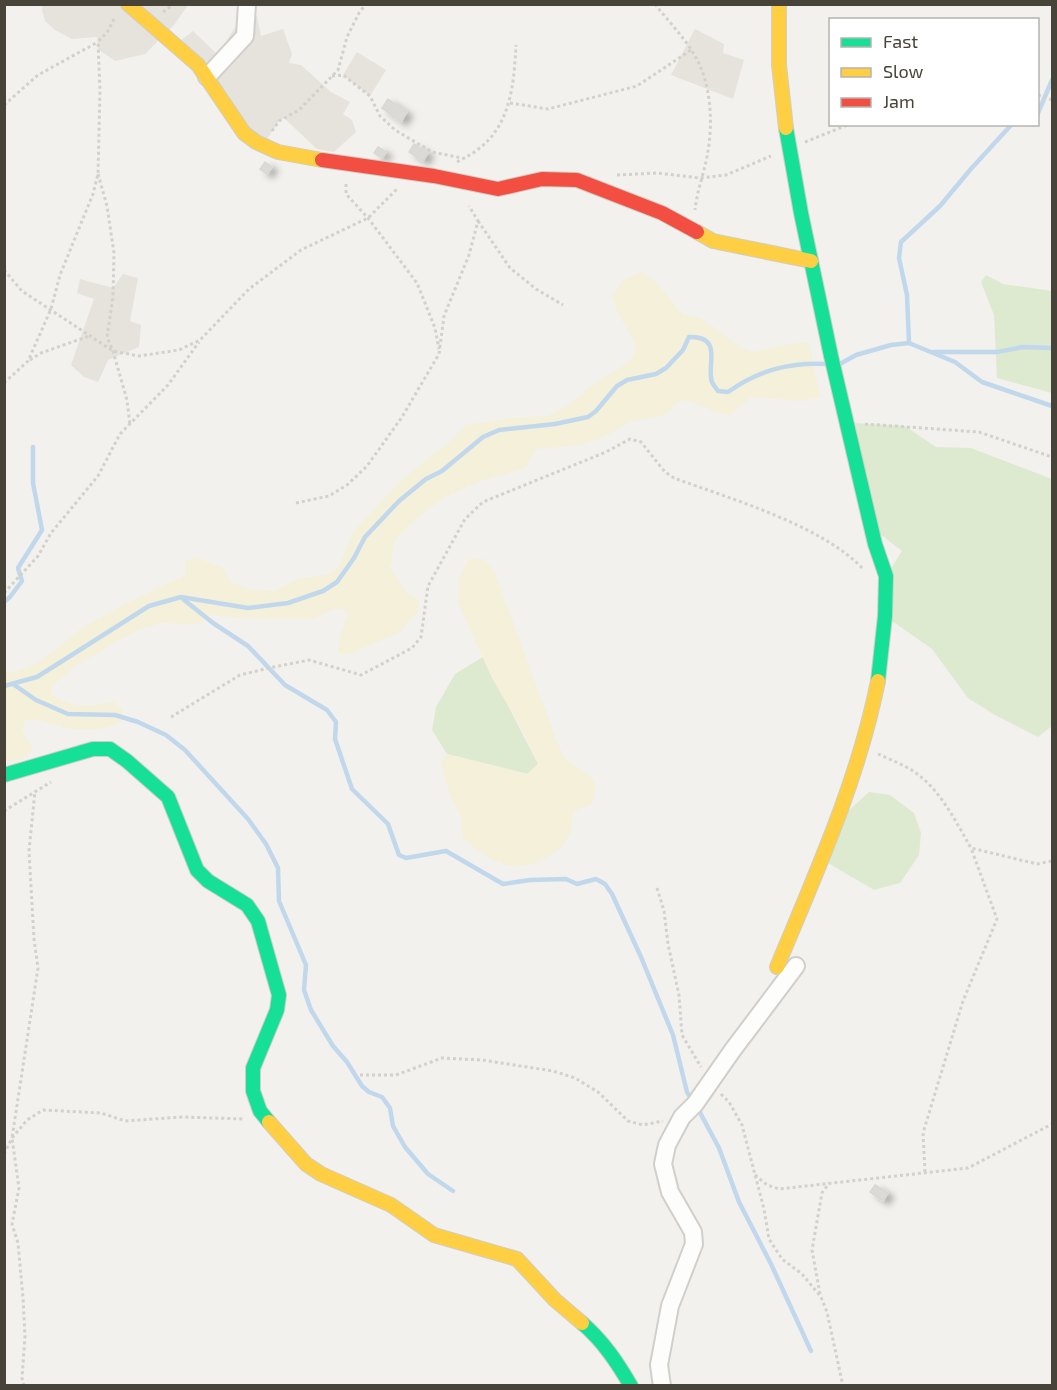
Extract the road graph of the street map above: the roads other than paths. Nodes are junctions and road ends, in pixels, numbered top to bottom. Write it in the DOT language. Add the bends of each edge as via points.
graph roads {
  1 [pos="247,4"];
  2 [pos="780,4"];
  3 [pos="122,9"];
  4 [pos="207,77"];
  5 [pos="810,261"];
  6 [pos="4,775"];
  7 [pos="796,966"];
  8 [pos="777,967"];
  9 [pos="631,1386"];
  10 [pos="662,1386"];
  1 -- 4 [label="street" via="245,36"];
  2 -- 5 [label="street" via="780,88"];
  3 -- 4 [label="street" via="198,65"];
  4 -- 5 [label="street" via="244,133 278,152 498,189 542,179 576,180 633,201 713,241"];
  5 -- 8 [label="street" via="875,544 886,576 881,669 863,746"];
  6 -- 9 [label="street" via="93,749 110,748 168,797 197,870 247,905 258,921 279,995 277,1010 253,1068 253,1091 260,1111 306,1164 321,1174 391,1205 434,1235 517,1259 555,1300 597,1336"];
  7 -- 10 [label="street" via="682,1117 667,1145 663,1164 670,1192 693,1232 694,1244 670,1306 659,1365"];
}
